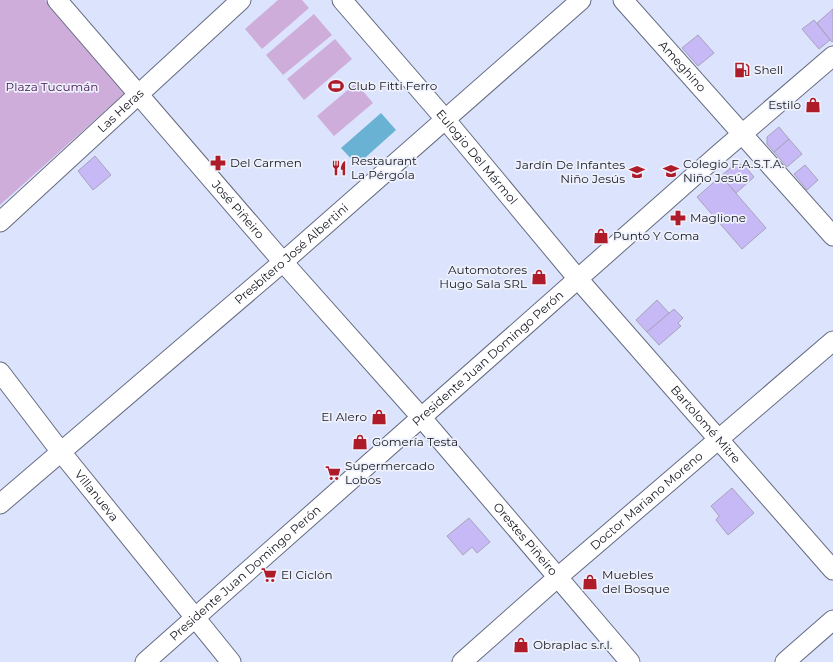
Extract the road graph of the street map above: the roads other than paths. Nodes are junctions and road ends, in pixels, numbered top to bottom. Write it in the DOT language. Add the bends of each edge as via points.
graph roads {
  1 [pos="57,0"];
  2 [pos="241,0"];
  3 [pos="342,0"];
  4 [pos="580,0"];
  5 [pos="623,0"];
  6 [pos="833,56"];
  7 [pos="140,94"];
  8 [pos="444,119"];
  9 [pos="742,134"];
  10 [pos="0,222"];
  11 [pos="833,236"];
  12 [pos="283,262"];
  13 [pos="578,279"];
  14 [pos="833,341"];
  15 [pos="0,372"];
  16 [pos="421,417"];
  17 [pos="718,440"];
  18 [pos="61,452"];
  19 [pos="0,504"];
  20 [pos="833,570"];
  21 [pos="558,577"];
  22 [pos="194,618"];
  23 [pos="833,620"];
  24 [pos="145,662"];
  25 [pos="231,662"];
  26 [pos="462,662"];
  27 [pos="630,662"];
  28 [pos="785,662"];
  1 -- 7 [label="street, José Piñeiro"];
  2 -- 7 [label="street, Las Heras"];
  3 -- 8 [label="street, Eulogio Del Mármol"];
  4 -- 8 [label="street, Presbítero José Albertini"];
  5 -- 9 [label="street, Ameghino"];
  6 -- 9 [label="street, Presidente Juan Domingo Perón"];
  7 -- 10 [label="street, Las Heras"];
  7 -- 12 [label="street, José Piñeiro"];
  8 -- 12 [label="street, Presbítero José Albertini"];
  8 -- 13 [label="street, Eulogio Del Mármol"];
  9 -- 11 [label="street, Ameghino"];
  9 -- 13 [label="street, Presidente Juan Domingo Perón"];
  12 -- 16 [label="street, José Piñeiro"];
  12 -- 18 [label="street, Presbítero José Albertini"];
  13 -- 16 [label="street, Presidente Juan Domingo Perón"];
  13 -- 17 [label="street, Bartolomé Mitre"];
  14 -- 17 [label="street, Doctor Mariano Moreno"];
  15 -- 18 [label="street, Villanueva"];
  16 -- 21 [label="street, Orestes Piñeiro"];
  16 -- 22 [label="street, Presidente Juan Domingo Perón"];
  17 -- 20 [label="street, Bartolomé Mitre"];
  17 -- 21 [label="street, Doctor Mariano Moreno"];
  18 -- 19 [label="street, Presbítero José Albertini"];
  18 -- 22 [label="street, Villanueva"];
  21 -- 26 [label="street, Doctor Mariano Moreno"];
  21 -- 27 [label="street, Orestes Piñeiro"];
  22 -- 24 [label="street, Presidente Juan Domingo Perón"];
  22 -- 25 [label="street, Villanueva"];
  23 -- 28 [label="street"];
}
